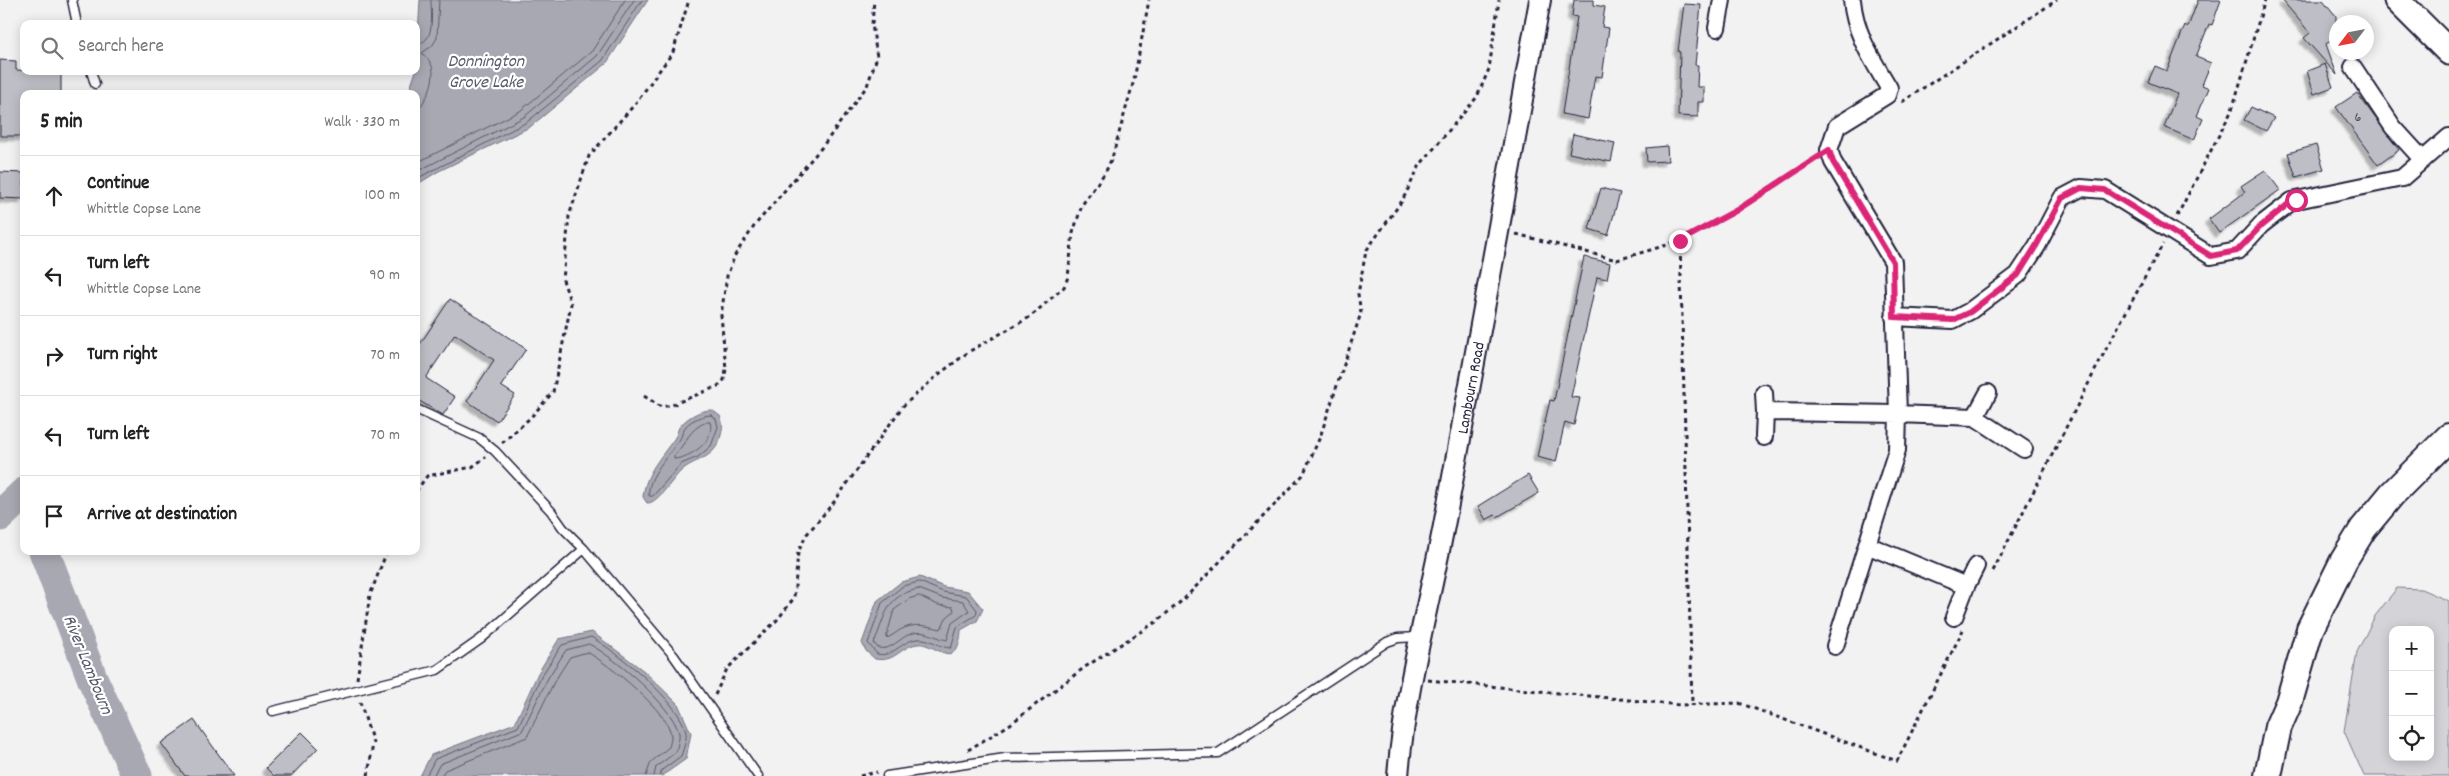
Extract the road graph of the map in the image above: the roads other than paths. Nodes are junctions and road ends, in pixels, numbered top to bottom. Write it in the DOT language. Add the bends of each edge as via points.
graph roads {
  1 [pos="72,0"];
  2 [pos="1540,0"];
  3 [pos="1722,0"];
  4 [pos="1852,0"];
  5 [pos="2397,0"];
  6 [pos="76,20"];
  7 [pos="1717,28"];
  8 [pos="2449,52"];
  9 [pos="2353,67"];
  10 [pos="92,75"];
  11 [pos="95,84"];
  12 [pos="2449,137"];
  13 [pos="2423,160"];
  14 [pos="1894,317"];
  15 [pos="1988,392"];
  16 [pos="1764,393"];
  17 [pos="420,411"];
  18 [pos="1765,412"];
  19 [pos="1898,414"];
  20 [pos="1975,417"];
  21 [pos="1764,437"];
  22 [pos="2449,438"];
  23 [pos="2024,448"];
  24 [pos="1867,545"];
  25 [pos="584,549"];
  26 [pos="1976,566"];
  27 [pos="1966,586"];
  28 [pos="1954,617"];
  29 [pos="1419,637"];
  30 [pos="1835,646"];
  31 [pos="2289,702"];
  32 [pos="273,710"];
  33 [pos="887,773"];
  34 [pos="758,776"];
  35 [pos="1398,776"];
  36 [pos="2268,776"];
  37 [pos="2284,776"];
  1 -- 6 [label="lane"];
  2 -- 29 [label="street, Lambourn Road" via="1442,536"];
  3 -- 7 [label="street"];
  4 -- 14 [label="street" via="1861,40 1889,88 1887,95 1837,126 1829,150 1893,262"];
  5 -- 8 [label="main road"];
  9 -- 13 [label="street" via="2393,127"];
  10 -- 11 [label="lane"];
  12 -- 13 [label="street"];
  13 -- 14 [label="street" via="2402,178 2292,201 2237,251 2211,256 2105,190 2081,188 2062,198 2018,275 1970,312 1953,320"];
  14 -- 19 [label="street"];
  15 -- 20 [label="street"];
  16 -- 18 [label="street"];
  17 -- 25 [label="lane" via="480,438"];
  18 -- 19 [label="street"];
  18 -- 21 [label="street"];
  19 -- 20 [label="street"];
  19 -- 24 [label="street" via="1897,450"];
  20 -- 23 [label="street"];
  22 -- 31 [label="highway" via="2392,494 2363,529 2344,560 2310,629"];
  24 -- 27 [label="street"];
  24 -- 30 [label="street"];
  25 -- 32 [label="lane" via="481,639 437,670"];
  25 -- 34 [label="lane" via="674,656"];
  26 -- 27 [label="street"];
  27 -- 28 [label="street"];
  29 -- 33 [label="lane" via="1387,642 1218,753 1005,758"];
  29 -- 35 [label="street, Lambourn Road" via="1400,740"];
  31 -- 36 [label="highway" via="2278,727"];
  31 -- 37 [label="highway" via="2290,733"];
}
